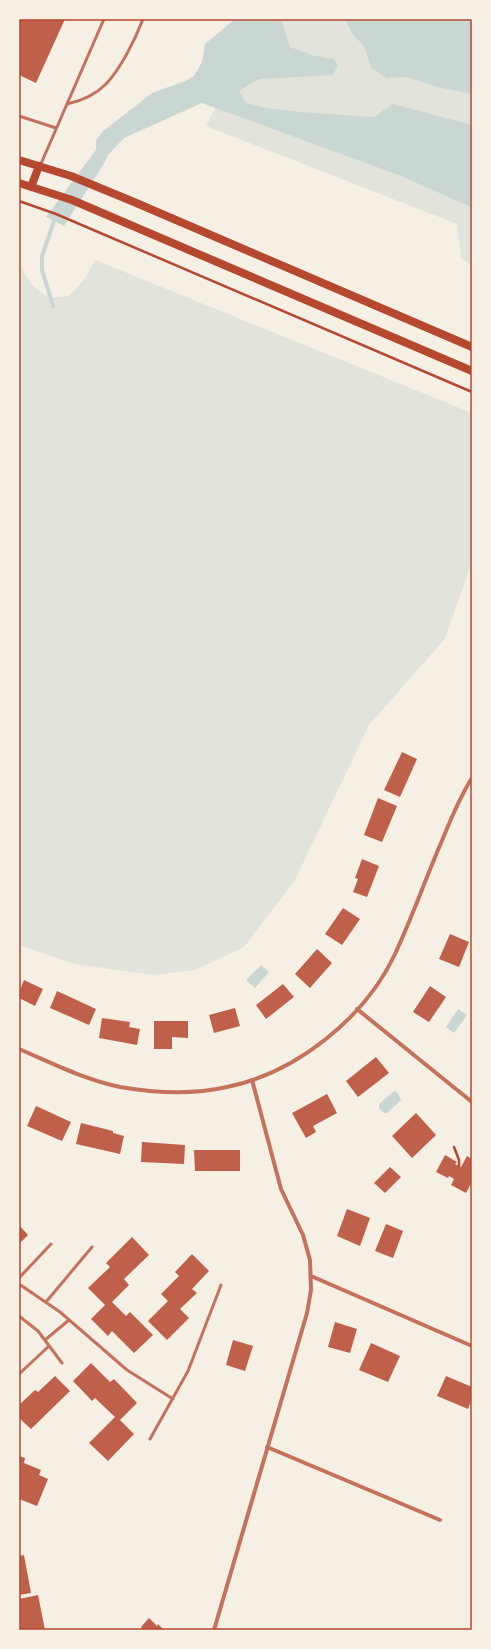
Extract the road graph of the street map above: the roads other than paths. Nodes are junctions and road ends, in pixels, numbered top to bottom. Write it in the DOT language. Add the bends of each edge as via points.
graph roads {
  1 [pos="104,19"];
  2 [pos="143,19"];
  3 [pos="67,104"];
  4 [pos="19,116"];
  5 [pos="56,128"];
  6 [pos="19,160"];
  7 [pos="40,166"];
  8 [pos="19,183"];
  9 [pos="31,186"];
  10 [pos="472,347"];
  11 [pos="472,372"];
  12 [pos="472,778"];
  13 [pos="357,1009"];
  14 [pos="19,1049"];
  15 [pos="252,1080"];
  16 [pos="472,1102"];
  17 [pos="51,1244"];
  18 [pos="92,1247"];
  19 [pos="311,1276"];
  20 [pos="19,1278"];
  21 [pos="19,1284"];
  22 [pos="221,1285"];
  23 [pos="46,1302"];
  24 [pos="19,1316"];
  25 [pos="69,1320"];
  26 [pos="45,1340"];
  27 [pos="49,1346"];
  28 [pos="472,1346"];
  29 [pos="62,1364"];
  30 [pos="19,1374"];
  31 [pos="173,1399"];
  32 [pos="150,1439"];
  33 [pos="267,1447"];
  34 [pos="440,1520"];
  35 [pos="214,1630"];
  1 -- 3 [label="lane"];
  2 -- 3 [label="lane" via="122,63 106,84 90,96"];
  3 -- 5 [label="lane"];
  4 -- 5 [label="lane"];
  5 -- 7 [label="lane"];
  6 -- 7 [label="main road"];
  7 -- 9 [label="main road"];
  7 -- 10 [label="main road" via="134,202"];
  8 -- 9 [label="main road"];
  9 -- 11 [label="main road" via="72,200"];
  12 -- 13 [label="street" via="457,804 394,955 374,991"];
  13 -- 15 [label="street" via="336,1031 306,1053 279,1069"];
  13 -- 16 [label="street"];
  14 -- 15 [label="street" via="84,1076 118,1086 149,1091 187,1092 227,1087"];
  15 -- 19 [label="street" via="281,1189 303,1235 310,1260"];
  17 -- 20 [label="lane"];
  18 -- 23 [label="lane"];
  19 -- 28 [label="street"];
  19 -- 33 [label="street" via="306,1312"];
  21 -- 23 [label="lane"];
  22 -- 31 [label="lane" via="188,1371"];
  23 -- 25 [label="lane"];
  24 -- 26 [label="lane"];
  25 -- 26 [label="lane"];
  25 -- 31 [label="lane" via="127,1370"];
  26 -- 27 [label="lane"];
  27 -- 29 [label="lane"];
  27 -- 30 [label="lane"];
  31 -- 32 [label="lane"];
  33 -- 34 [label="street"];
  33 -- 35 [label="street"];
}
